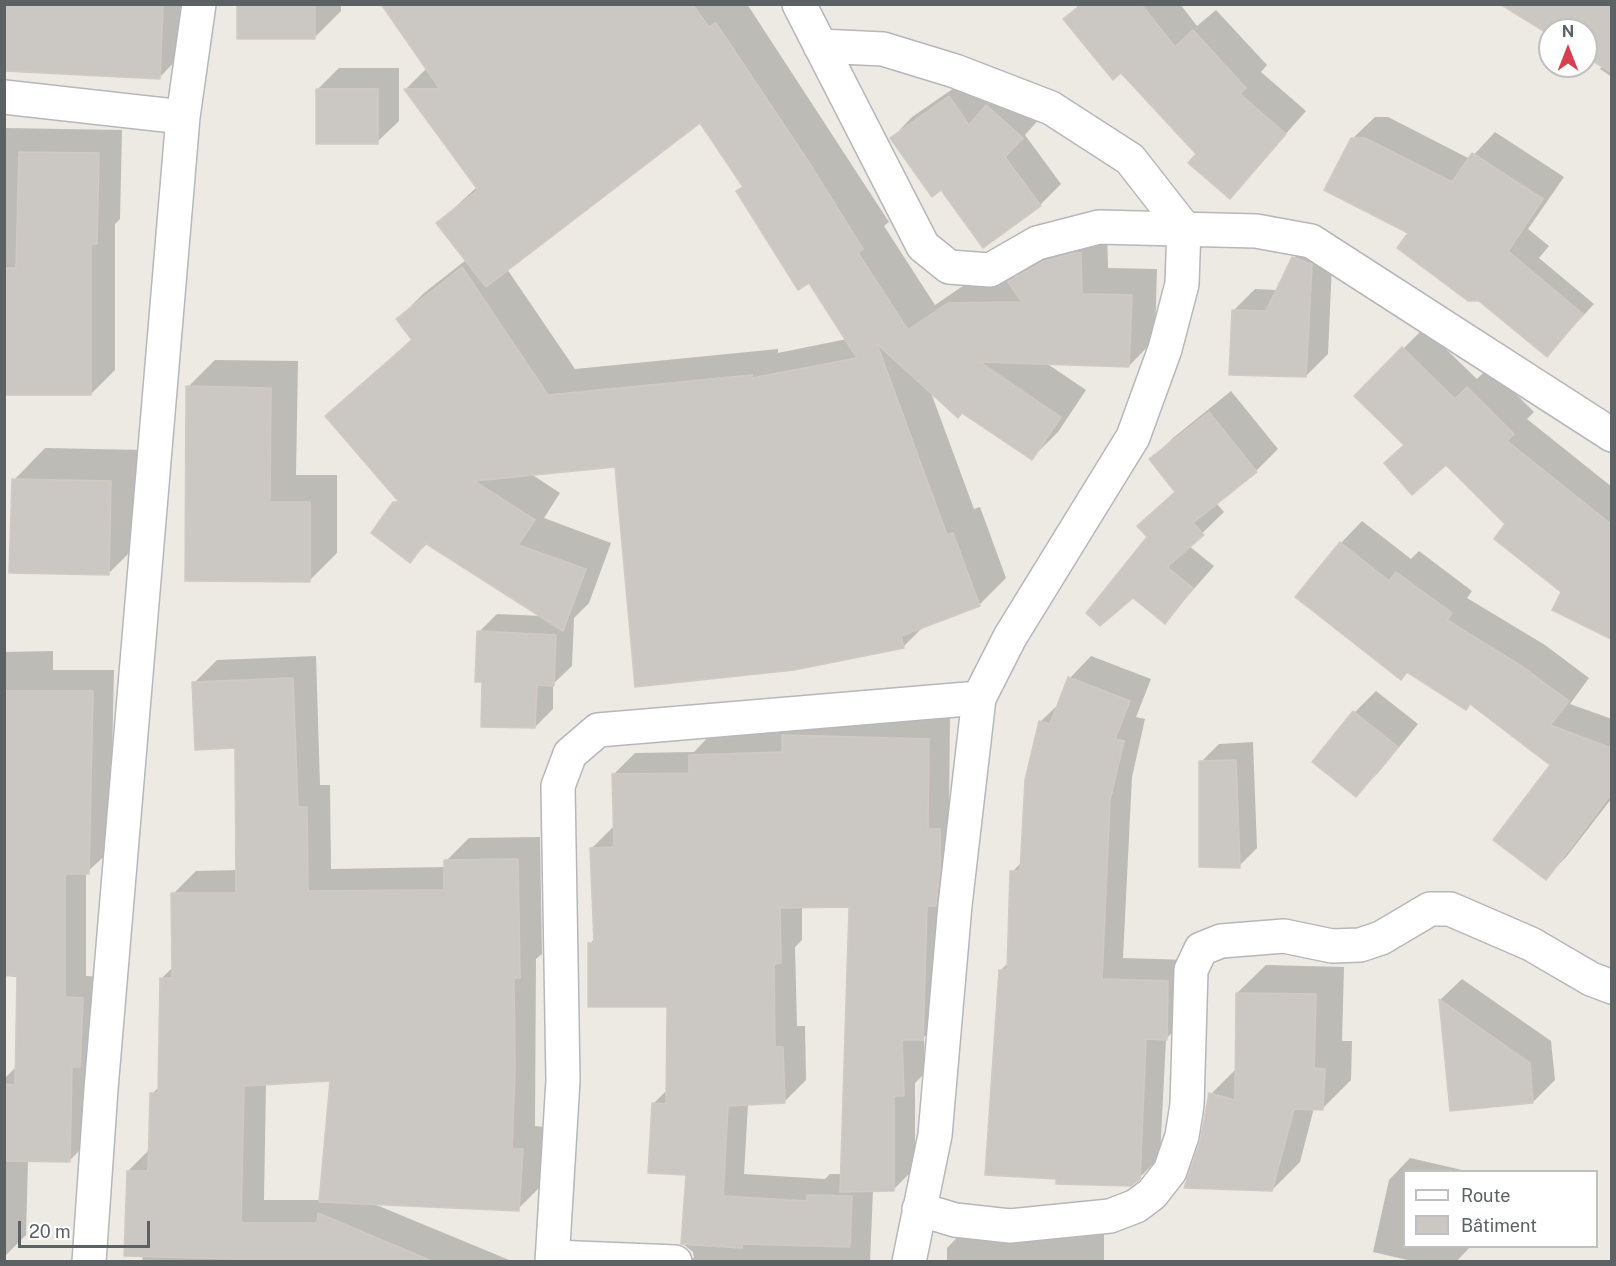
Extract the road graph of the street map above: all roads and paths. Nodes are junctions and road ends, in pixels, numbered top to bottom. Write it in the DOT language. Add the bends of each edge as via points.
graph roads {
  1 [pos="199,4"];
  2 [pos="799,4"];
  3 [pos="820,46"];
  4 [pos="4,98"];
  5 [pos="183,117"];
  6 [pos="1184,228"];
  7 [pos="1611,435"];
  8 [pos="979,698"];
  9 [pos="1611,987"];
  10 [pos="919,1209"];
  11 [pos="553,1259"];
  12 [pos="89,1262"];
  13 [pos="675,1262"];
  14 [pos="909,1262"];
  1 -- 5 [label="street"];
  2 -- 3 [label="street"];
  3 -- 6 [label="street" via="883,49 955,70 1051,108 1130,159"];
  3 -- 6 [label="street" via="923,246 949,267 990,270 1037,243 1099,227"];
  4 -- 5 [label="street"];
  5 -- 12 [label="street"];
  6 -- 7 [label="street" via="1257,231 1311,241"];
  6 -- 8 [label="street" via="1182,284 1165,349 1133,437 1010,638"];
  8 -- 10 [label="street" via="955,905 935,1135"];
  8 -- 11 [label="street" via="598,730 570,754 558,786 563,1080"];
  9 -- 10 [label="street" via="1531,944 1450,909 1430,909 1381,939 1360,945 1332,946 1284,936 1221,941 1201,950 1191,970 1187,1105 1170,1171 1152,1194 1136,1206 1110,1216 1010,1226 955,1221"];
  10 -- 14 [label="street"];
  11 -- 13 [label="street"];
}
